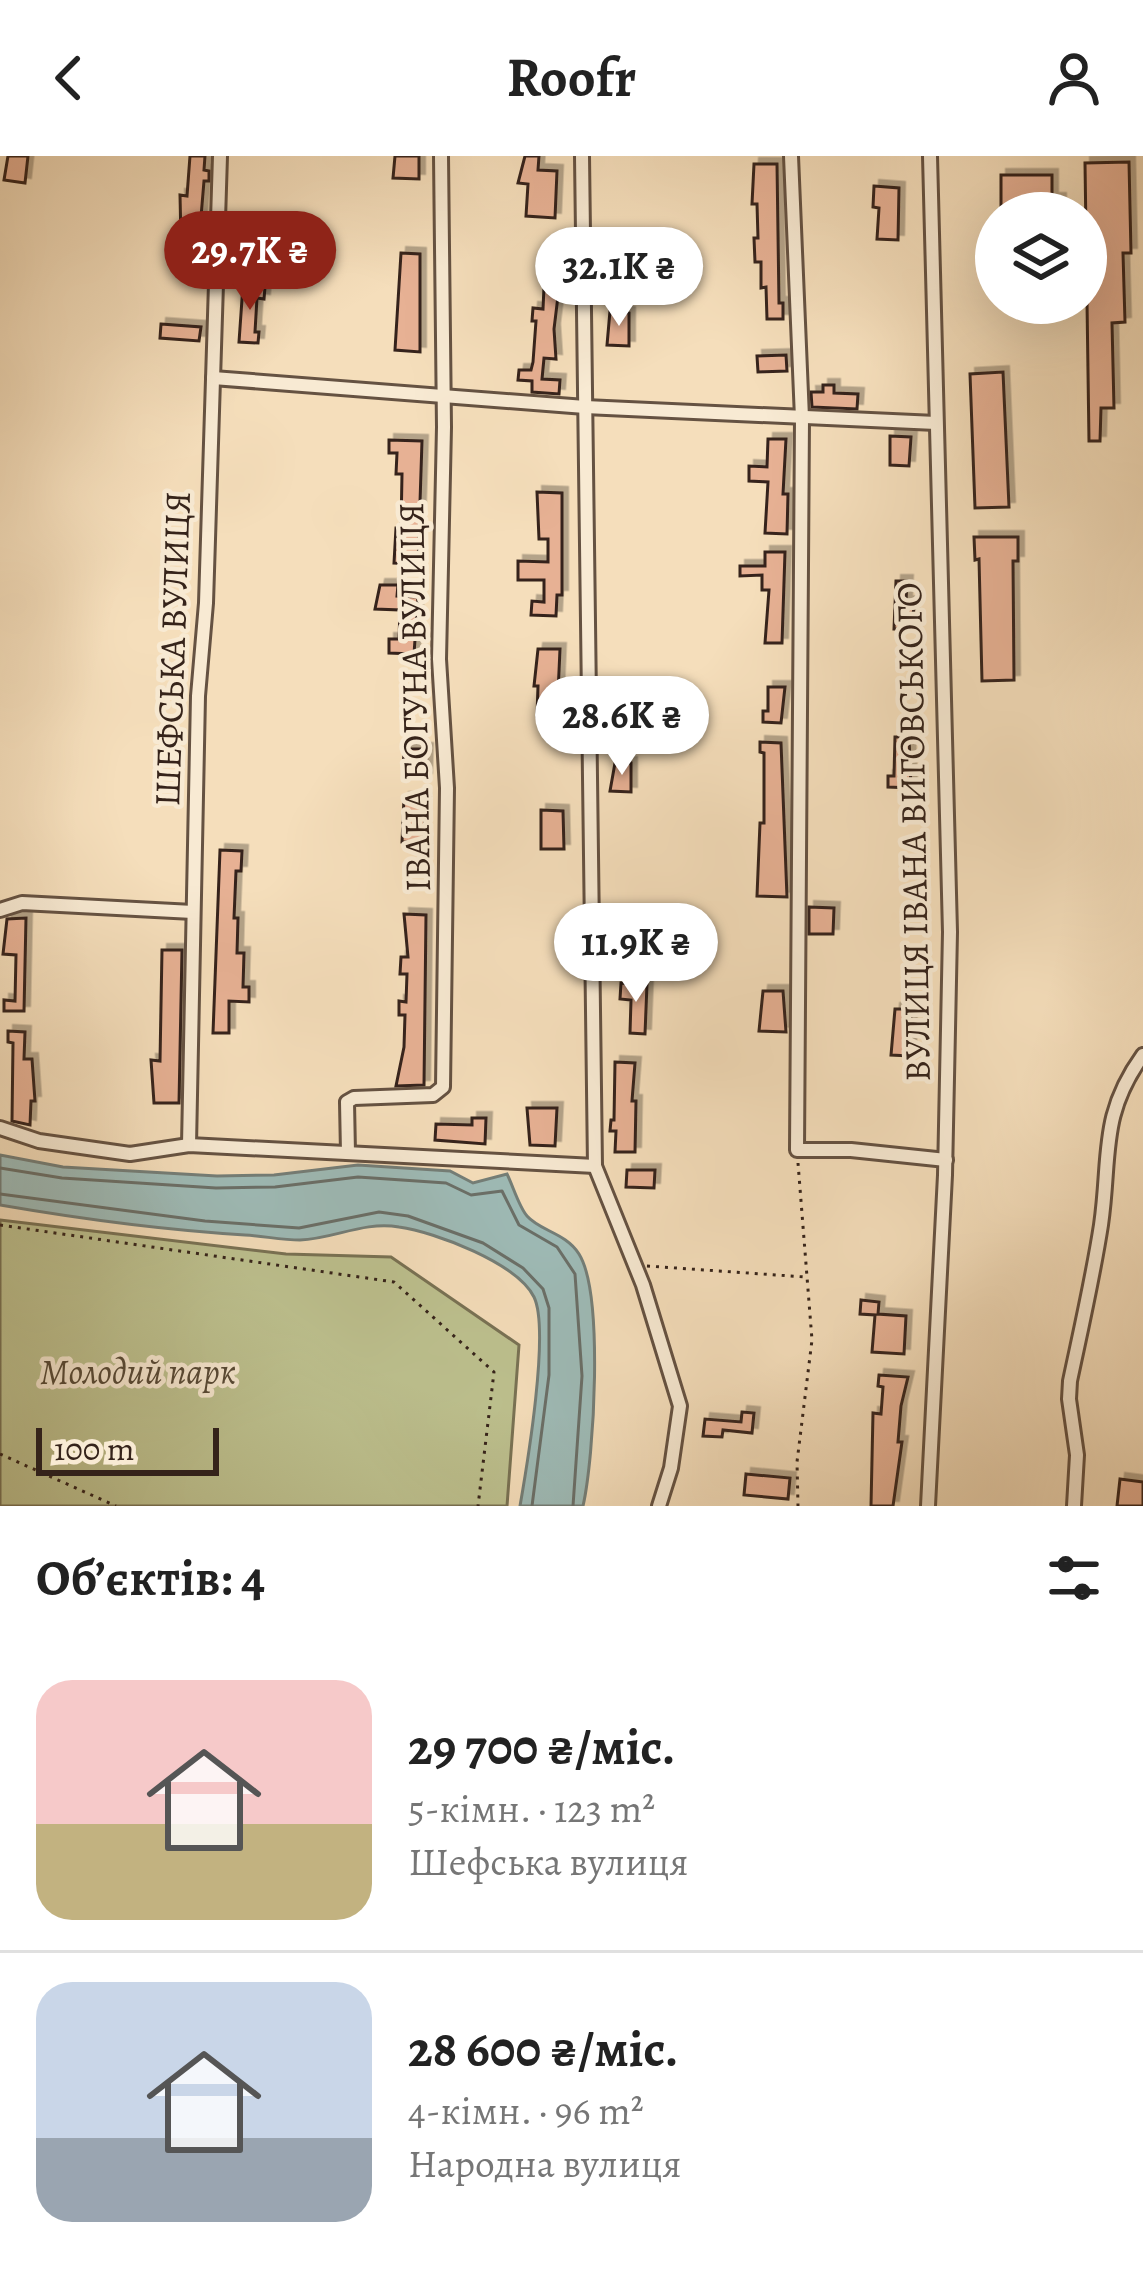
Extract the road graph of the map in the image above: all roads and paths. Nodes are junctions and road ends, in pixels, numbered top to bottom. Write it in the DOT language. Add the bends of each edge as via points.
graph roads {
  1 [pos="220,156"];
  2 [pos="441,156"];
  3 [pos="582,156"];
  4 [pos="791,156"];
  5 [pos="931,156"];
  6 [pos="213,378"];
  7 [pos="445,397"];
  8 [pos="585,406"];
  9 [pos="802,418"];
  10 [pos="936,423"];
  11 [pos="0,910"];
  12 [pos="194,912"];
  13 [pos="1143,1055"];
  14 [pos="0,1128"];
  15 [pos="189,1145"];
  16 [pos="797,1150"];
  17 [pos="348,1153"];
  18 [pos="946,1160"];
  19 [pos="595,1166"];
  20 [pos="0,1225"];
  21 [pos="636,1266"];
  22 [pos="807,1277"];
  23 [pos="0,1454"];
  24 [pos="116,1506"];
  25 [pos="478,1506"];
  26 [pos="659,1506"];
  27 [pos="798,1506"];
  28 [pos="928,1506"];
  29 [pos="1073,1506"];
  1 -- 6 [label="street, ШЕФСЬКА ВУЛИЦЯ"];
  2 -- 7 [label="street, ІВАНА БОГУНА ВУЛИЦЯ"];
  3 -- 8 [label="street"];
  4 -- 9 [label="street"];
  5 -- 10 [label="street, ВУЛИЦЯ ІВАНА ВИГОВСЬКОГО"];
  6 -- 7 [label="street"];
  6 -- 12 [label="street, ШЕФСЬКА ВУЛИЦЯ"];
  7 -- 8 [label="street"];
  7 -- 17 [label="street, ІВАНА БОГУНА ВУЛИЦЯ" via="443,1087 433,1095 347,1102"];
  8 -- 9 [label="street"];
  8 -- 19 [label="street"];
  9 -- 10 [label="street"];
  9 -- 16 [label="street"];
  10 -- 18 [label="street, ВУЛИЦЯ ІВАНА ВИГОВСЬКОГО" via="950,932"];
  11 -- 12 [label="street" via="22,903"];
  12 -- 15 [label="street, ШЕФСЬКА ВУЛИЦЯ"];
  13 -- 29 [label="street" via="1108,1131 1105,1194 1070,1382"];
  14 -- 15 [label="street" via="130,1154"];
  15 -- 17 [label="street"];
  16 -- 18 [label="street"];
  16 -- 22 [label="path"];
  17 -- 19 [label="street"];
  18 -- 28 [label="street, ВУЛИЦЯ ІВАНА ВИГОВСЬКОГО"];
  19 -- 21 [label="street"];
  20 -- 25 [label="path" via="394,1282 494,1372"];
  21 -- 22 [label="path"];
  21 -- 26 [label="street" via="680,1406"];
  22 -- 27 [label="path" via="812,1340"];
  23 -- 24 [label="path"];
}
